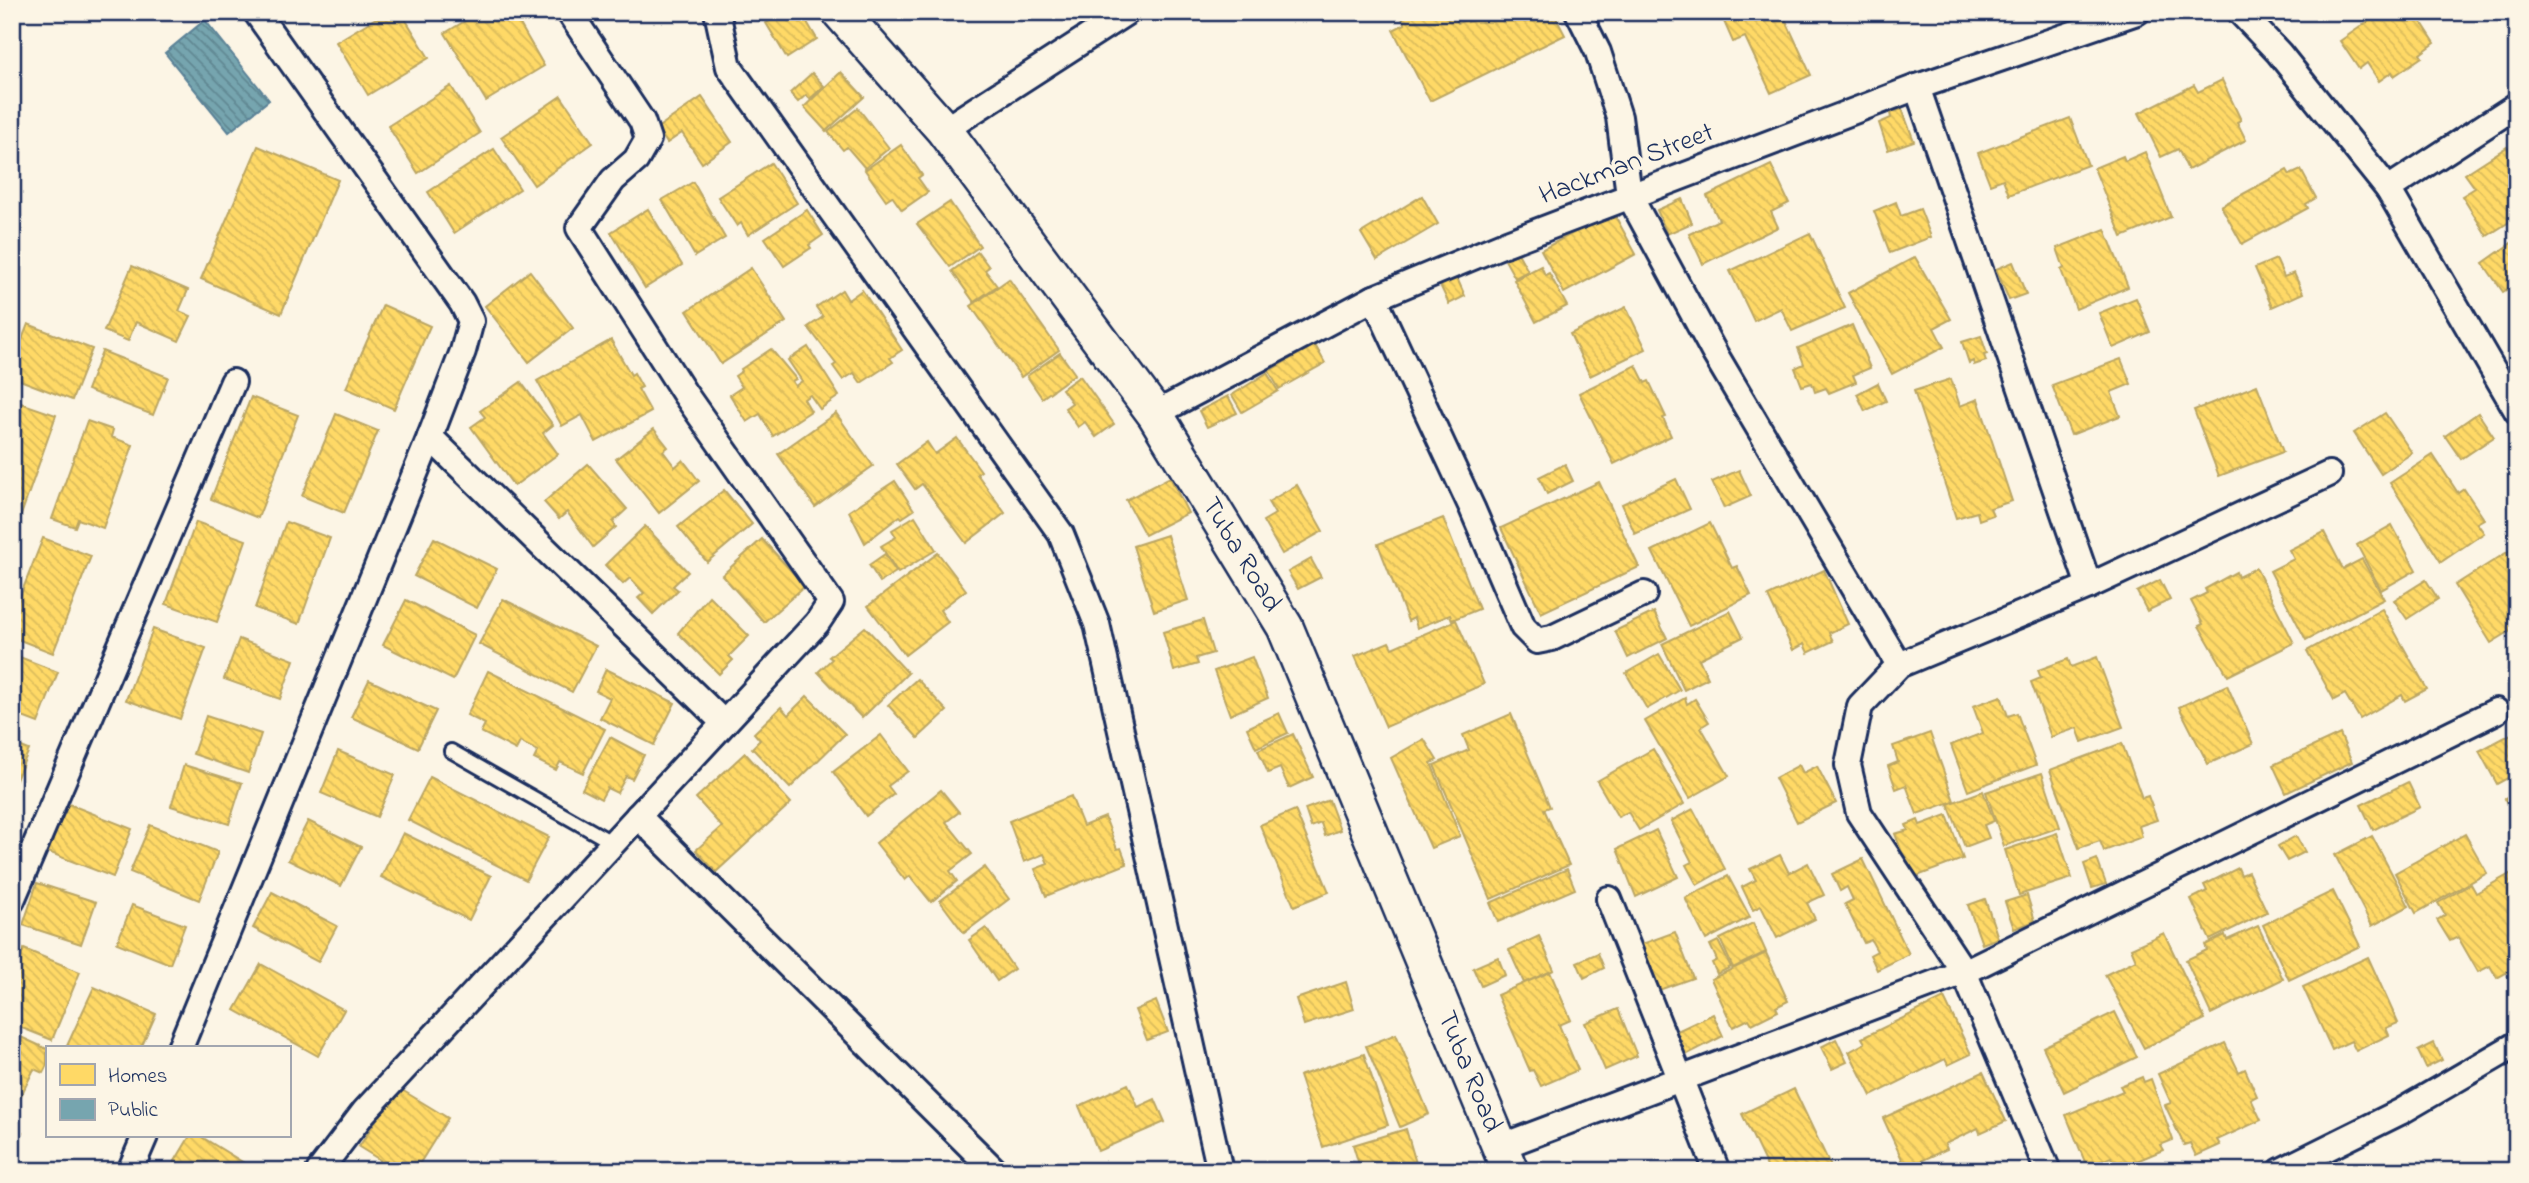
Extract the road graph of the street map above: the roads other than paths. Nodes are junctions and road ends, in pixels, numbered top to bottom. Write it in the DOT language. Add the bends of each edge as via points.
graph roads {
  1 [pos="256,12"];
  2 [pos="569,12"];
  3 [pos="717,12"];
  4 [pos="840,12"];
  5 [pos="1127,12"];
  6 [pos="1578,12"];
  7 [pos="2137,12"];
  8 [pos="2239,12"];
  9 [pos="2102,18"];
  10 [pos="1917,87"];
  11 [pos="2517,105"];
  12 [pos="944,130"];
  13 [pos="2388,189"];
  14 [pos="1629,195"];
  15 [pos="1374,298"];
  16 [pos="233,382"];
  17 [pos="2517,411"];
  18 [pos="1156,414"];
  19 [pos="430,437"];
  20 [pos="2329,474"];
  21 [pos="2089,586"];
  22 [pos="1644,594"];
  23 [pos="1899,665"];
  24 [pos="2496,710"];
  25 [pos="724,723"];
  26 [pos="451,751"];
  27 [pos="638,816"];
  28 [pos="613,843"];
  29 [pos="1609,899"];
  30 [pos="12,900"];
  31 [pos="1964,972"];
  32 [pos="2517,1044"];
  33 [pos="181,1046"];
  34 [pos="1679,1079"];
  35 [pos="144,1138"];
  36 [pos="1505,1159"];
  37 [pos="130,1171"];
  38 [pos="319,1171"];
  39 [pos="995,1171"];
  40 [pos="1220,1171"];
  41 [pos="1717,1171"];
  42 [pos="2048,1171"];
  43 [pos="2281,1171"];
  1 -- 19 [label="street" via="471,321"];
  2 -- 25 [label="street" via="642,121 648,139 579,228 685,394 831,602"];
  3 -- 40 [label="street" via="729,66 1061,534 1097,624"];
  4 -- 12 [label="street, Tuba Road"];
  5 -- 12 [label="street"];
  6 -- 14 [label="street" via="1598,52 1619,117"];
  7 -- 9 [label="street, Hackman Street"];
  8 -- 13 [label="street" via="2279,53"];
  9 -- 10 [label="street, Hackman Street"];
  10 -- 14 [label="street, Hackman Street"];
  10 -- 21 [label="street"];
  11 -- 13 [label="street"];
  12 -- 18 [label="street, Tuba Road"];
  13 -- 17 [label="street"];
  14 -- 15 [label="street, Hackman Street"];
  14 -- 23 [label="street" via="1715,354"];
  15 -- 18 [label="street, Hackman Street"];
  15 -- 22 [label="street" via="1522,627 1537,640 1552,638"];
  16 -- 30 [label="street"];
  18 -- 36 [label="street, Tuba Road" via="1285,626"];
  19 -- 25 [label="street"];
  19 -- 33 [label="street"];
  20 -- 21 [label="street"];
  21 -- 23 [label="street"];
  23 -- 31 [label="street" via="1860,706 1848,765 1859,813"];
  24 -- 31 [label="street"];
  25 -- 27 [label="street"];
  26 -- 28 [label="lane"];
  27 -- 28 [label="street"];
  27 -- 39 [label="street"];
  28 -- 38 [label="street" via="364,1112"];
  29 -- 34 [label="street"];
  31 -- 34 [label="street"];
  31 -- 42 [label="street"];
  32 -- 43 [label="street" via="2400,1112"];
  34 -- 36 [label="street"];
  34 -- 41 [label="street"];
  35 -- 37 [label="street"];
}
